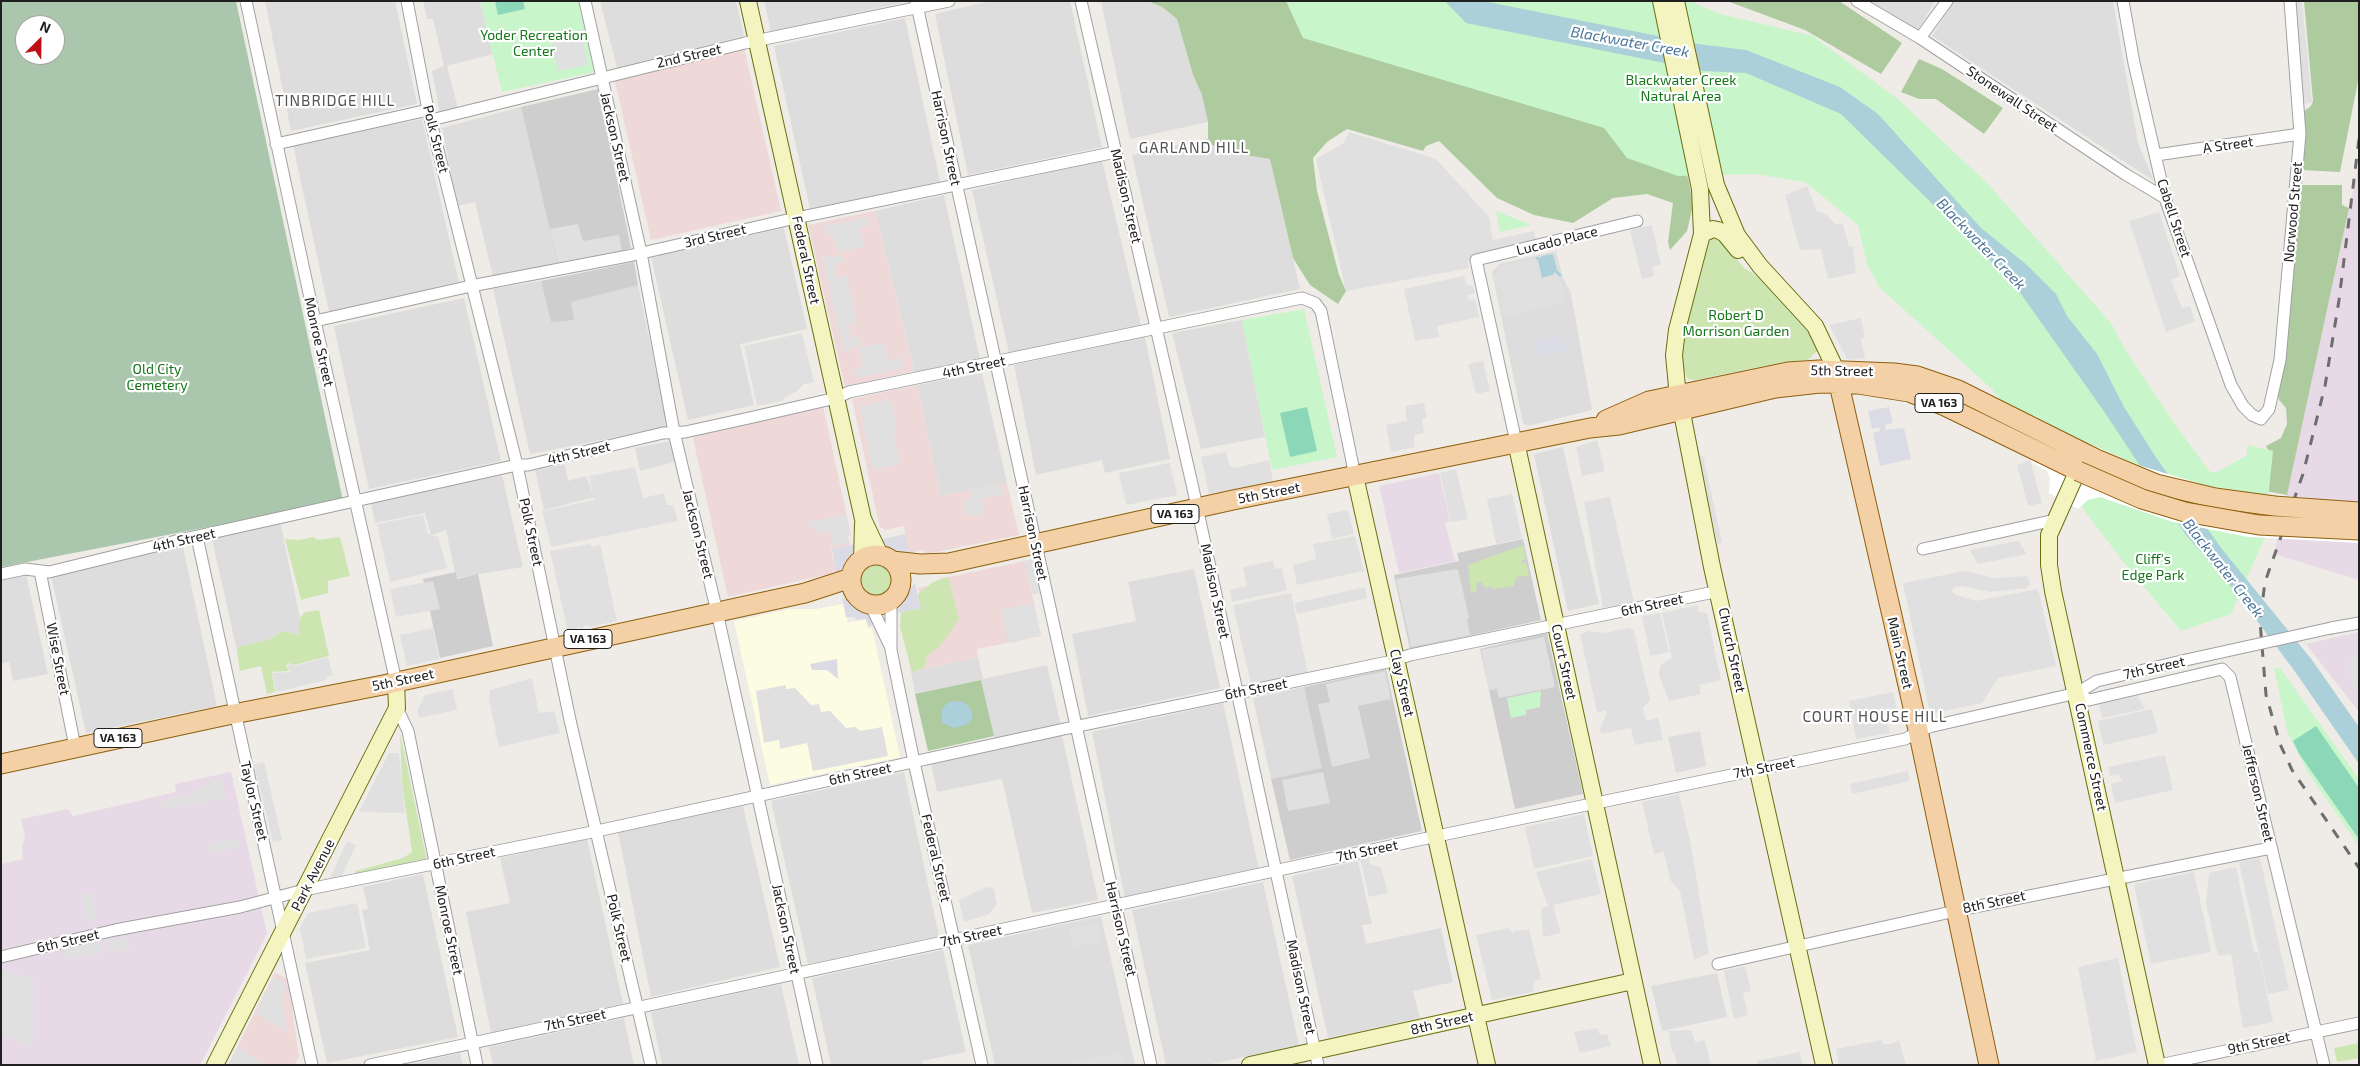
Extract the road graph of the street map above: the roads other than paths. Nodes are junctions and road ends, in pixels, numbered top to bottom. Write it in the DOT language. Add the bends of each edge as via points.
graph roads {
  1 [pos="246,1"];
  2 [pos="407,1"];
  3 [pos="585,1"];
  4 [pos="748,1"];
  5 [pos="949,1"];
  6 [pos="1081,1"];
  7 [pos="1661,1"];
  8 [pos="1676,1"];
  9 [pos="1857,1"];
  10 [pos="1947,1"];
  11 [pos="2123,1"];
  12 [pos="2290,1"];
  13 [pos="917,4"];
  14 [pos="1920,38"];
  15 [pos="758,41"];
  16 [pos="602,77"];
  17 [pos="430,115"];
  18 [pos="2300,134"];
  19 [pos="276,144"];
  20 [pos="1116,152"];
  21 [pos="2156,155"];
  22 [pos="957,186"];
  23 [pos="1708,187"];
  24 [pos="2165,198"];
  25 [pos="796,218"];
  26 [pos="1637,221"];
  27 [pos="1702,234"];
  28 [pos="641,253"];
  29 [pos="1476,260"];
  30 [pos="1760,266"];
  31 [pos="472,286"];
  32 [pos="314,321"];
  33 [pos="1156,327"];
  34 [pos="996,363"];
  35 [pos="1837,376"];
  36 [pos="836,398"];
  37 [pos="1680,402"];
  38 [pos="2261,419"];
  39 [pos="674,432"];
  40 [pos="1516,442"];
  41 [pos="2086,454"];
  42 [pos="516,465"];
  43 [pos="2078,471"];
  44 [pos="1355,476"];
  45 [pos="356,501"];
  46 [pos="1197,509"];
  47 [pos="2359,512"];
  48 [pos="2055,520"];
  49 [pos="2359,530"];
  50 [pos="197,536"];
  51 [pos="1035,544"];
  52 [pos="1923,549"];
  53 [pos="878,559"];
  54 [pos="948,563"];
  55 [pos="40,571"];
  56 [pos="1,574"];
  57 [pos="1719,591"];
  58 [pos="859,592"];
  59 [pos="895,596"];
  60 [pos="717,612"];
  61 [pos="2359,623"];
  62 [pos="1556,624"];
  63 [pos="555,646"];
  64 [pos="892,650"];
  65 [pos="1397,659"];
  66 [pos="396,682"];
  67 [pos="1236,692"];
  68 [pos="2077,693"];
  69 [pos="398,708"];
  70 [pos="234,714"];
  71 [pos="1075,726"];
  72 [pos="1918,732"];
  73 [pos="75,747"];
  74 [pos="914,762"];
  75 [pos="1,764"];
  76 [pos="1758,769"];
  77 [pos="758,796"];
  78 [pos="1596,802"];
  79 [pos="597,831"];
  80 [pos="1437,836"];
  81 [pos="2271,848"];
  82 [pos="435,864"];
  83 [pos="1276,871"];
  84 [pos="2116,877"];
  85 [pos="304,890"];
  86 [pos="276,899"];
  87 [pos="1115,906"];
  88 [pos="1956,910"];
  89 [pos="284,933"];
  90 [pos="954,940"];
  91 [pos="1797,947"];
  92 [pos="1,957"];
  93 [pos="1718,964"];
  94 [pos="796,973"];
  95 [pos="1633,981"];
  96 [pos="638,1007"];
  97 [pos="1476,1015"];
  98 [pos="2359,1023"];
  99 [pos="2316,1030"];
  100 [pos="472,1043"];
  101 [pos="1317,1058"];
  102 [pos="215,1065"];
  103 [pos="312,1065"];
  104 [pos="370,1065"];
  105 [pos="477,1065"];
  106 [pos="651,1065"];
  107 [pos="817,1065"];
  108 [pos="982,1065"];
  109 [pos="1151,1065"];
  110 [pos="1250,1065"];
  111 [pos="1487,1065"];
  112 [pos="1652,1065"];
  113 [pos="1824,1065"];
  114 [pos="1990,1065"];
  115 [pos="2158,1065"];
  116 [pos="2324,1065"];
  1 -- 19 [label="street, Monroe Street"];
  2 -- 17 [label="street, Polk Street"];
  3 -- 16 [label="street, Jackson Street"];
  4 -- 15 [label="street, Federal Street"];
  5 -- 13 [label="street, 2nd Street"];
  6 -- 20 [label="street, Madison Street"];
  7 -- 23 [label="street"];
  8 -- 23 [label="street"];
  9 -- 14 [label="street, Stonewall Street"];
  10 -- 14 [label="street"];
  11 -- 21 [label="street, Cabell Street"];
  12 -- 18 [label="street, Norwood Street"];
  13 -- 15 [label="street, 2nd Street"];
  13 -- 22 [label="street, Harrison Street"];
  14 -- 24 [label="street, Stonewall Street"];
  15 -- 16 [label="street, 2nd Street"];
  15 -- 25 [label="street, Federal Street"];
  16 -- 17 [label="street, 2nd Street"];
  16 -- 28 [label="street, Jackson Street"];
  17 -- 19 [label="street, 2nd Street"];
  17 -- 31 [label="street, Polk Street"];
  18 -- 21 [label="street, A Street"];
  18 -- 38 [label="street, Norwood Street" via="2280,360 2270,409"];
  19 -- 32 [label="street, Monroe Street"];
  20 -- 22 [label="street, 3rd Street"];
  20 -- 33 [label="street, Madison Street"];
  21 -- 24 [label="street, Cabell Street"];
  22 -- 25 [label="street, 3rd Street"];
  22 -- 34 [label="street, Harrison Street"];
  23 -- 27 [label="street, Church Street"];
  23 -- 30 [label="street"];
  24 -- 38 [label="street, Cabell Street" via="2231,385 2243,406"];
  25 -- 28 [label="street, 3rd Street"];
  25 -- 36 [label="street, Federal Street"];
  26 -- 29 [label="street, Lucado Place"];
  27 -- 30 [label="street" via="1718,230 1744,256"];
  27 -- 37 [label="street, Church Street" via="1677,330 1674,355"];
  28 -- 31 [label="street, 3rd Street"];
  28 -- 39 [label="street, Jackson Street"];
  29 -- 40 [label="street, Court Street"];
  30 -- 35 [label="street, Main Street" via="1816,326"];
  31 -- 32 [label="street, 3rd Street"];
  31 -- 42 [label="street, Polk Street"];
  32 -- 45 [label="street, Monroe Street"];
  33 -- 34 [label="street, 4th Street"];
  33 -- 44 [label="street, Clay Street" via="1302,298 1315,303 1321,311"];
  33 -- 46 [label="street, Madison Street"];
  34 -- 36 [label="street, 4th Street" via="849,392"];
  34 -- 51 [label="street, Harrison Street"];
  35 -- 37 [label="main road, 5th Street" via="1788,372"];
  35 -- 41 [label="main road, 5th Street" via="1917,376 1958,390"];
  35 -- 43 [label="main road, 5th Street / VA 163" via="1926,398"];
  35 -- 72 [label="main road, Main Street"];
  36 -- 39 [label="street, 4th Street"];
  36 -- 53 [label="street, Federal Street" via="863,519"];
  37 -- 40 [label="main road, 5th Street / VA 163" via="1649,401 1590,428"];
  37 -- 57 [label="street, Church Street"];
  39 -- 42 [label="street, 4th Street"];
  39 -- 60 [label="street, Jackson Street"];
  40 -- 44 [label="main road, 5th Street / VA 163"];
  40 -- 62 [label="street, Court Street"];
  41 -- 43 [label="street, Commerce Street"];
  41 -- 47 [label="main road, 5th Street, bridge" via="2137,477 2193,494 2248,503"];
  42 -- 45 [label="street, 4th Street"];
  42 -- 63 [label="street, Polk Street"];
  43 -- 48 [label="street, Commerce Street"];
  43 -- 49 [label="main road, 5th Street, bridge" via="2142,499 2193,513 2259,525"];
  44 -- 46 [label="main road, 5th Street / VA 163"];
  44 -- 65 [label="street, Clay Street"];
  45 -- 50 [label="street, 4th Street"];
  45 -- 66 [label="street, Monroe Street"];
  46 -- 51 [label="main road, 5th Street / VA 163"];
  46 -- 67 [label="street, Madison Street"];
  48 -- 52 [label="street"];
  48 -- 68 [label="street, Commerce Street" via="2050,535 2049,565"];
  50 -- 55 [label="street, 4th Street" via="49,572"];
  50 -- 70 [label="street, Taylor Street"];
  51 -- 54 [label="main road, 5th Street / VA 163"];
  51 -- 71 [label="street, Harrison Street"];
  53 -- 54 [label="main road, 5th Street / VA 163" via="920,564"];
  53 -- 58 [label="main road" via="855,568"];
  53 -- 59 [label="main road" via="900,571 901,584"];
  54 -- 59 [label="main road, 5th Street / VA 163" via="917,578"];
  55 -- 56 [label="street, 4th Street" via="25,569"];
  55 -- 73 [label="street, Wise Street"];
  57 -- 62 [label="street, 6th Street"];
  57 -- 76 [label="street, Church Street"];
  58 -- 59 [label="main road" via="884,604"];
  58 -- 60 [label="main road, 5th Street / VA 163" via="805,593"];
  58 -- 64 [label="street, Federal Street"];
  59 -- 64 [label="street, Federal Street"];
  60 -- 63 [label="main road, 5th Street / VA 163"];
  60 -- 77 [label="street, Jackson Street"];
  61 -- 68 [label="street, 7th Street, bridge" via="2097,681"];
  62 -- 65 [label="street, 6th Street"];
  62 -- 78 [label="street, Court Street"];
  63 -- 66 [label="main road, 5th Street / VA 163"];
  63 -- 79 [label="street, Polk Street"];
  64 -- 74 [label="street, Federal Street"];
  65 -- 67 [label="street, 6th Street"];
  65 -- 80 [label="street, Clay Street"];
  66 -- 69 [label="street"];
  66 -- 70 [label="main road, 5th Street / VA 163"];
  67 -- 71 [label="street, 6th Street"];
  67 -- 83 [label="street, Madison Street"];
  68 -- 72 [label="street, 7th Street"];
  68 -- 81 [label="street, Jefferson Street" via="2089,700 2222,669 2230,676"];
  68 -- 84 [label="street, Commerce Street"];
  69 -- 82 [label="street, Monroe Street" via="408,731"];
  69 -- 85 [label="street, Park Avenue"];
  70 -- 73 [label="main road, 5th Street / VA 163"];
  70 -- 86 [label="street, Taylor Street"];
  71 -- 74 [label="street, 6th Street"];
  71 -- 87 [label="street, Harrison Street"];
  72 -- 76 [label="street, 7th Street" via="1905,739"];
  72 -- 88 [label="main road, Main Street"];
  73 -- 75 [label="main road, 5th Street / VA 163"];
  74 -- 77 [label="street, 6th Street"];
  74 -- 90 [label="street, Federal Street"];
  76 -- 78 [label="street, 7th Street"];
  76 -- 91 [label="street, Church Street"];
  77 -- 79 [label="street, 6th Street"];
  77 -- 94 [label="street, Jackson Street"];
  78 -- 80 [label="street, 7th Street"];
  78 -- 95 [label="street, Court Street"];
  79 -- 82 [label="street, 6th Street"];
  79 -- 96 [label="street, Polk Street"];
  80 -- 83 [label="street, 7th Street"];
  80 -- 97 [label="street, Clay Street"];
  81 -- 84 [label="street, 8th Street" via="2131,877"];
  81 -- 99 [label="street, Jefferson Street"];
  82 -- 85 [label="street, 6th Street"];
  82 -- 100 [label="street, Monroe Street"];
  83 -- 87 [label="street, 7th Street"];
  83 -- 101 [label="street, Madison Street"];
  84 -- 88 [label="street, 8th Street"];
  84 -- 115 [label="street, Commerce Street"];
  85 -- 86 [label="street, 6th Street"];
  85 -- 89 [label="street, Park Avenue"];
  86 -- 89 [label="street, Taylor Street"];
  86 -- 92 [label="street, 6th Street" via="115,930"];
  87 -- 90 [label="street, 7th Street"];
  87 -- 109 [label="street, Harrison Street"];
  88 -- 91 [label="street, 8th Street"];
  88 -- 114 [label="main road, Main Street"];
  89 -- 102 [label="street, Park Avenue"];
  89 -- 103 [label="street, Taylor Street"];
  90 -- 94 [label="street, 7th Street"];
  90 -- 108 [label="street, Federal Street"];
  91 -- 93 [label="street, 8th Street"];
  91 -- 113 [label="street, Church Street"];
  94 -- 96 [label="street, 7th Street"];
  94 -- 107 [label="street, Jackson Street"];
  95 -- 97 [label="street, 8th Street"];
  95 -- 112 [label="street, Court Street"];
  96 -- 100 [label="street, 7th Street"];
  96 -- 106 [label="street, Polk Street"];
  97 -- 101 [label="street, 8th Street"];
  97 -- 111 [label="street, Clay Street"];
  98 -- 99 [label="street, 9th Street"];
  99 -- 115 [label="street, 9th Street"];
  99 -- 116 [label="street, Jefferson Street"];
  100 -- 104 [label="street, 7th Street"];
  100 -- 105 [label="street, Monroe Street"];
  101 -- 110 [label="street, 8th Street"];
}
